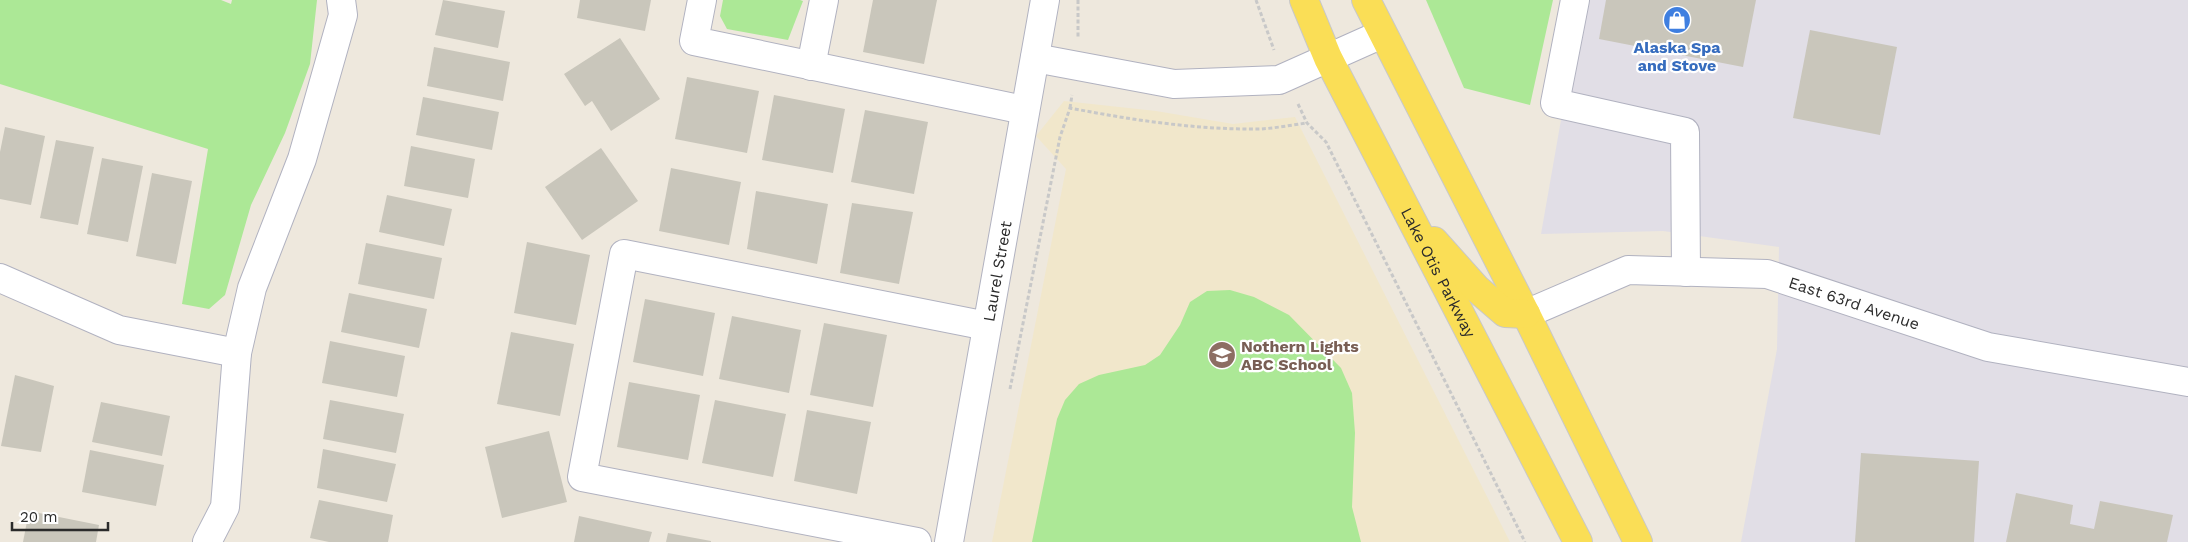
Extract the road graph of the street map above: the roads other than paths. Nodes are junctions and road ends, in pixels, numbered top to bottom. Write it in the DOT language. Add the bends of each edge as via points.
graph roads {
  1 [pos="341,0"];
  2 [pos="702,0"];
  3 [pos="824,0"];
  4 [pos="1045,0"];
  5 [pos="1304,0"];
  6 [pos="1366,0"];
  7 [pos="1575,0"];
  8 [pos="1382,34"];
  9 [pos="1035,58"];
  10 [pos="1328,58"];
  11 [pos="811,66"];
  12 [pos="1024,110"];
  13 [pos="1413,218"];
  14 [pos="1686,272"];
  15 [pos="0,278"];
  16 [pos="1526,314"];
  17 [pos="987,326"];
  18 [pos="237,353"];
  19 [pos="2188,382"];
  20 [pos="207,542"];
  21 [pos="917,542"];
  22 [pos="949,542"];
  23 [pos="1578,542"];
  24 [pos="1638,542"];
  1 -- 18 [label="street" via="343,15 302,159 252,288"];
  2 -- 11 [label="street" via="694,40"];
  3 -- 11 [label="street"];
  4 -- 9 [label="street, Laurel Street"];
  5 -- 10 [label="main road, Lake Otis Parkway"];
  6 -- 8 [label="main road"];
  7 -- 14 [label="street" via="1555,103 1685,132"];
  8 -- 10 [label="street"];
  8 -- 16 [label="main road"];
  9 -- 10 [label="street" via="1174,84 1279,80"];
  9 -- 12 [label="street, Laurel Street"];
  10 -- 13 [label="main road, Lake Otis Parkway"];
  11 -- 12 [label="street"];
  12 -- 17 [label="street, Laurel Street"];
  13 -- 16 [label="main road" via="1476,288 1505,313"];
  13 -- 23 [label="main road, Lake Otis Parkway"];
  14 -- 16 [label="street, East 63rd Avenue" via="1628,270"];
  14 -- 19 [label="street, East 63rd Avenue" via="1767,274 1988,347"];
  15 -- 18 [label="street" via="119,330"];
  16 -- 24 [label="main road"];
  17 -- 21 [label="street" via="624,254 582,477"];
  17 -- 22 [label="street, Laurel Street"];
  18 -- 20 [label="street" via="225,506"];
}
